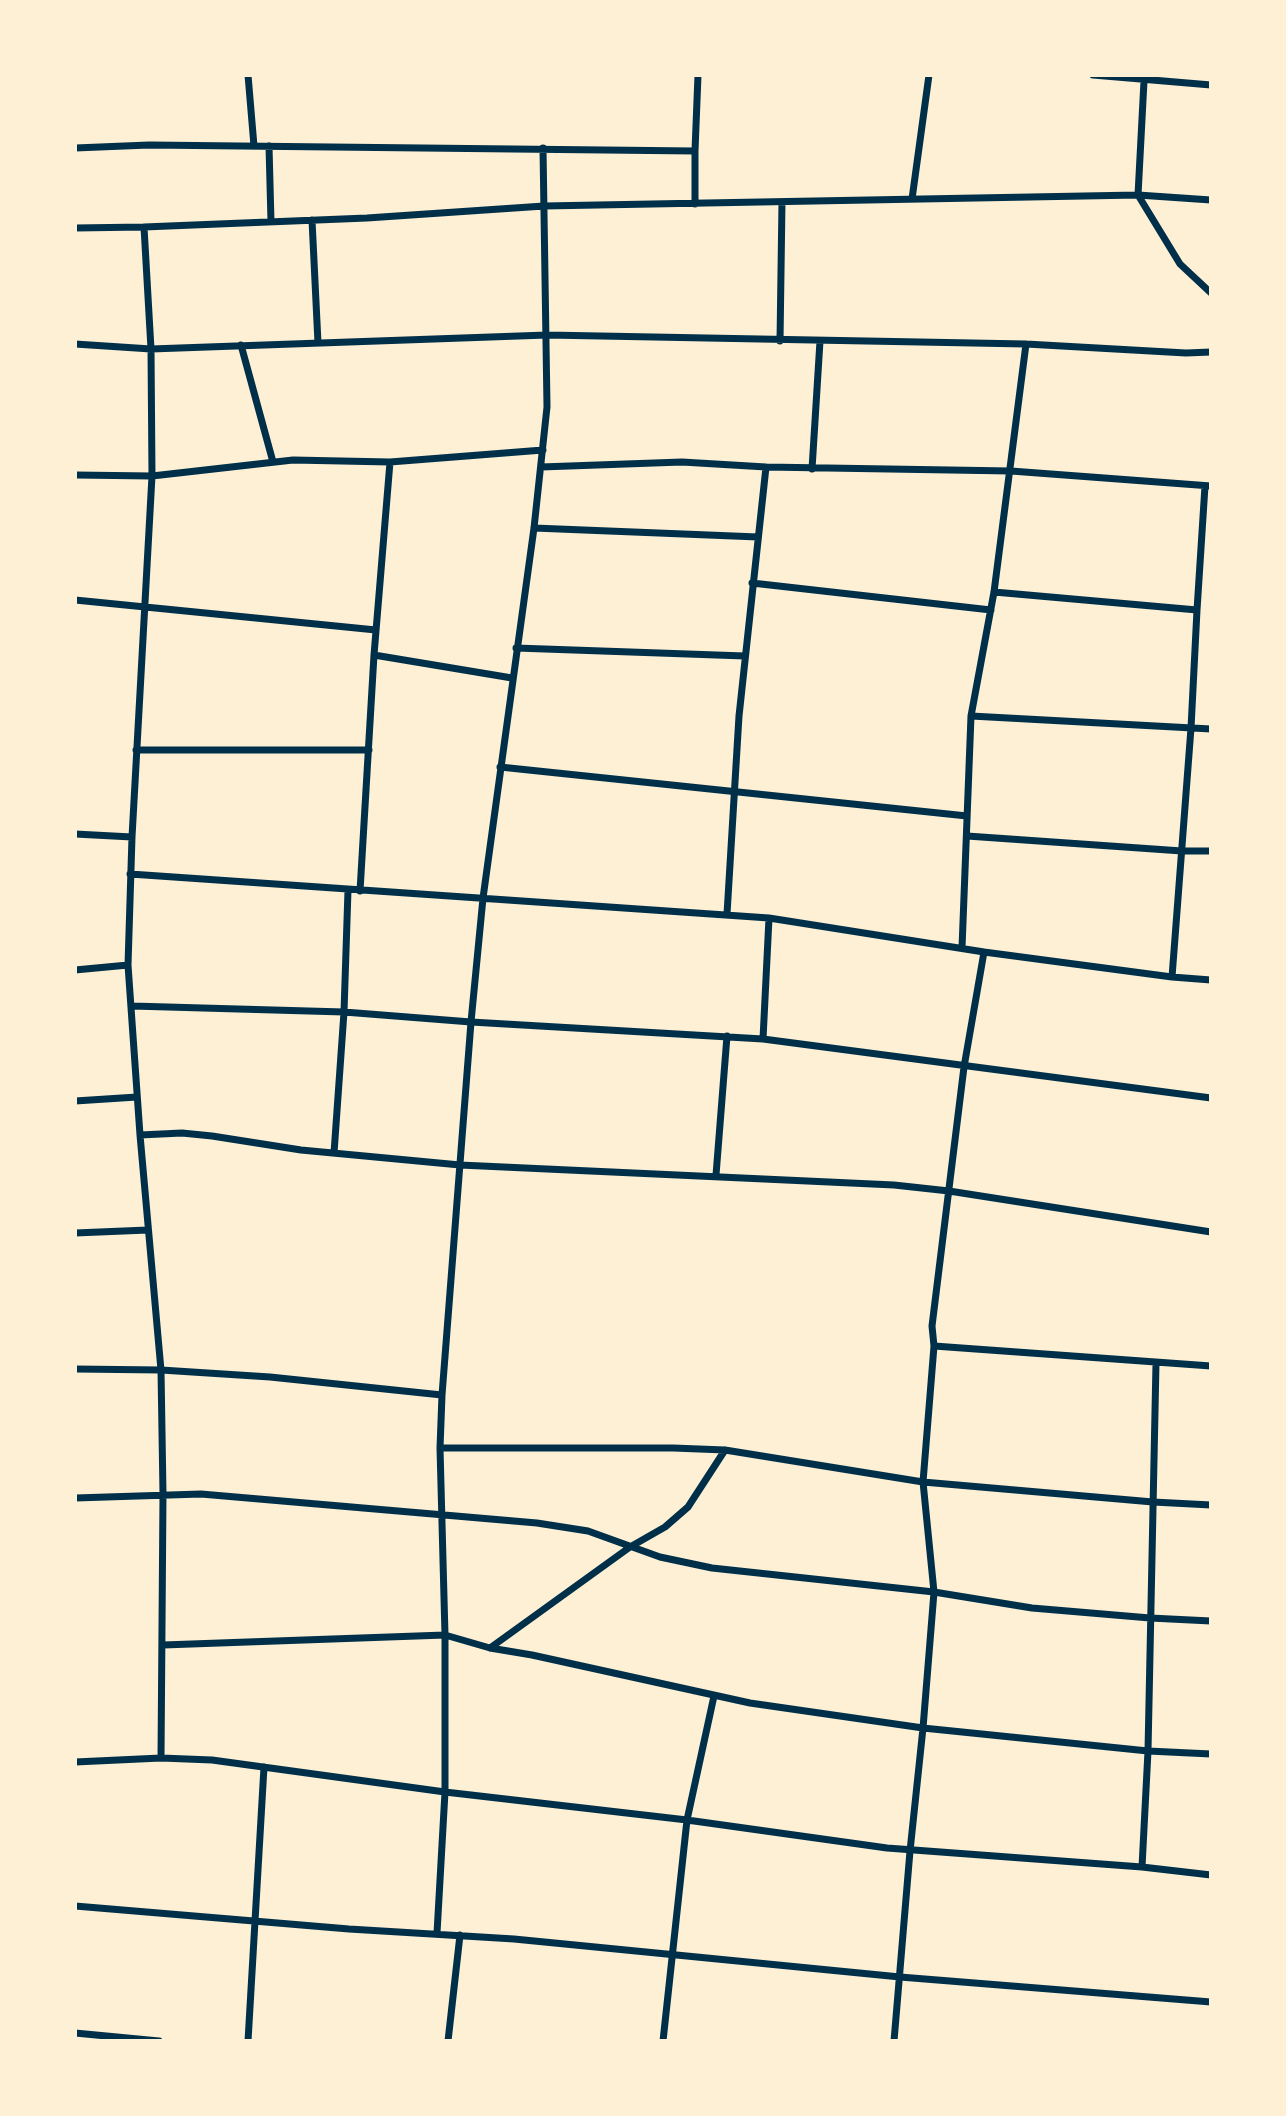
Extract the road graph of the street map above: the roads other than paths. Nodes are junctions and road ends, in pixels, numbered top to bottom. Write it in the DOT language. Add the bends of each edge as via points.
graph roads {
  1 [pos="248,75"];
  2 [pos="698,75"];
  3 [pos="929,75"];
  4 [pos="1093,75"];
  5 [pos="1144,81"];
  6 [pos="1211,85"];
  7 [pos="254,146"];
  8 [pos="268,146"];
  9 [pos="75,148"];
  10 [pos="542,148"];
  11 [pos="695,150"];
  12 [pos="1138,195"];
  13 [pos="912,200"];
  14 [pos="1211,200"];
  15 [pos="782,202"];
  16 [pos="695,204"];
  17 [pos="544,206"];
  18 [pos="312,220"];
  19 [pos="271,222"];
  20 [pos="144,227"];
  21 [pos="75,228"];
  22 [pos="1211,293"];
  23 [pos="547,335"];
  24 [pos="780,341"];
  25 [pos="820,341"];
  26 [pos="318,343"];
  27 [pos="75,344"];
  28 [pos="1026,344"];
  29 [pos="241,345"];
  30 [pos="151,349"];
  31 [pos="1211,352"];
  32 [pos="543,450"];
  33 [pos="273,462"];
  34 [pos="390,462"];
  35 [pos="541,467"];
  36 [pos="766,467"];
  37 [pos="812,468"];
  38 [pos="1011,471"];
  39 [pos="75,475"];
  40 [pos="152,476"];
  41 [pos="1208,486"];
  42 [pos="534,528"];
  43 [pos="758,537"];
  44 [pos="752,583"];
  45 [pos="994,592"];
  46 [pos="75,600"];
  47 [pos="144,605"];
  48 [pos="991,610"];
  49 [pos="1197,610"];
  50 [pos="376,630"];
  51 [pos="516,648"];
  52 [pos="374,655"];
  53 [pos="745,656"];
  54 [pos="512,678"];
  55 [pos="971,716"];
  56 [pos="1191,728"];
  57 [pos="1211,729"];
  58 [pos="136,750"];
  59 [pos="369,750"];
  60 [pos="500,766"];
  61 [pos="734,790"];
  62 [pos="967,816"];
  63 [pos="75,834"];
  64 [pos="967,836"];
  65 [pos="132,837"];
  66 [pos="1182,851"];
  67 [pos="1211,851"];
  68 [pos="130,874"];
  69 [pos="348,890"];
  70 [pos="360,891"];
  71 [pos="483,898"];
  72 [pos="727,914"];
  73 [pos="769,918"];
  74 [pos="962,948"];
  75 [pos="984,952"];
  76 [pos="128,965"];
  77 [pos="75,970"];
  78 [pos="1172,977"];
  79 [pos="1211,980"];
  80 [pos="132,1006"];
  81 [pos="344,1012"];
  82 [pos="471,1022"];
  83 [pos="727,1036"];
  84 [pos="763,1039"];
  85 [pos="964,1067"];
  86 [pos="137,1097"];
  87 [pos="1211,1098"];
  88 [pos="75,1101"];
  89 [pos="140,1135"];
  90 [pos="334,1153"];
  91 [pos="460,1165"];
  92 [pos="716,1175"];
  93 [pos="949,1191"];
  94 [pos="148,1230"];
  95 [pos="1211,1232"];
  96 [pos="75,1233"];
  97 [pos="934,1346"];
  98 [pos="1156,1363"];
  99 [pos="1211,1366"];
  100 [pos="75,1369"];
  101 [pos="161,1370"];
  102 [pos="442,1395"];
  103 [pos="440,1448"];
  104 [pos="725,1450"];
  105 [pos="923,1482"];
  106 [pos="163,1494"];
  107 [pos="75,1498"];
  108 [pos="1153,1502"];
  109 [pos="1211,1505"];
  110 [pos="443,1514"];
  111 [pos="630,1547"];
  112 [pos="934,1592"];
  113 [pos="1150,1618"];
  114 [pos="1211,1622"];
  115 [pos="445,1635"];
  116 [pos="163,1645"];
  117 [pos="490,1648"];
  118 [pos="714,1696"];
  119 [pos="923,1728"];
  120 [pos="1148,1751"];
  121 [pos="1211,1754"];
  122 [pos="161,1758"];
  123 [pos="75,1762"];
  124 [pos="264,1767"];
  125 [pos="445,1792"];
  126 [pos="687,1819"];
  127 [pos="910,1850"];
  128 [pos="1142,1867"];
  129 [pos="1211,1875"];
  130 [pos="75,1906"];
  131 [pos="255,1920"];
  132 [pos="437,1933"];
  133 [pos="460,1935"];
  134 [pos="673,1956"];
  135 [pos="900,1977"];
  136 [pos="1211,2002"];
  137 [pos="75,2032"];
  138 [pos="159,2041"];
  139 [pos="248,2041"];
  140 [pos="448,2041"];
  141 [pos="663,2041"];
  142 [pos="894,2041"];
  1 -- 7 [label="street"];
  2 -- 11 [label="street"];
  3 -- 13 [label="street"];
  4 -- 5 [label="street"];
  5 -- 6 [label="street"];
  5 -- 12 [label="street"];
  7 -- 8 [label="street"];
  7 -- 9 [label="street"];
  8 -- 10 [label="street"];
  8 -- 19 [label="street"];
  10 -- 11 [label="street"];
  10 -- 17 [label="street"];
  11 -- 16 [label="street"];
  12 -- 13 [label="street"];
  12 -- 14 [label="street"];
  12 -- 22 [label="street" via="1180,264"];
  13 -- 15 [label="street"];
  15 -- 16 [label="street"];
  15 -- 24 [label="street"];
  16 -- 17 [label="street"];
  17 -- 18 [label="street"];
  17 -- 23 [label="street"];
  18 -- 19 [label="street"];
  18 -- 26 [label="street"];
  19 -- 20 [label="street"];
  20 -- 21 [label="street"];
  20 -- 30 [label="street"];
  23 -- 24 [label="street"];
  23 -- 26 [label="street"];
  23 -- 32 [label="street"];
  24 -- 25 [label="street"];
  25 -- 28 [label="street"];
  25 -- 37 [label="street"];
  26 -- 29 [label="street"];
  27 -- 30 [label="street"];
  28 -- 31 [label="street"];
  28 -- 38 [label="street"];
  29 -- 30 [label="street"];
  29 -- 33 [label="street"];
  30 -- 40 [label="street"];
  32 -- 34 [label="street"];
  32 -- 35 [label="street"];
  33 -- 34 [label="street"];
  33 -- 40 [label="street"];
  34 -- 50 [label="street"];
  35 -- 36 [label="street" via="682,462"];
  35 -- 42 [label="street"];
  36 -- 37 [label="street"];
  36 -- 43 [label="street"];
  37 -- 38 [label="street"];
  38 -- 41 [label="street"];
  38 -- 45 [label="street"];
  39 -- 40 [label="street"];
  40 -- 47 [label="street"];
  41 -- 49 [label="street"];
  42 -- 43 [label="street"];
  42 -- 51 [label="street"];
  43 -- 44 [label="street"];
  44 -- 48 [label="street"];
  44 -- 53 [label="street"];
  45 -- 48 [label="street"];
  45 -- 49 [label="street"];
  46 -- 47 [label="street"];
  47 -- 50 [label="street"];
  47 -- 58 [label="street"];
  48 -- 55 [label="street"];
  49 -- 56 [label="street"];
  50 -- 52 [label="street"];
  51 -- 53 [label="street"];
  51 -- 54 [label="street"];
  52 -- 54 [label="street"];
  52 -- 59 [label="street"];
  53 -- 61 [label="street"];
  54 -- 60 [label="street"];
  55 -- 56 [label="street"];
  55 -- 62 [label="street"];
  56 -- 57 [label="street"];
  56 -- 66 [label="street"];
  58 -- 59 [label="street"];
  58 -- 65 [label="street"];
  59 -- 70 [label="street"];
  60 -- 61 [label="street"];
  60 -- 71 [label="street"];
  61 -- 62 [label="street"];
  61 -- 72 [label="street"];
  62 -- 64 [label="street"];
  63 -- 65 [label="street"];
  64 -- 66 [label="street"];
  64 -- 74 [label="street"];
  65 -- 68 [label="street"];
  66 -- 67 [label="street"];
  66 -- 78 [label="street"];
  68 -- 69 [label="street"];
  68 -- 76 [label="street"];
  69 -- 70 [label="street"];
  69 -- 81 [label="street"];
  70 -- 71 [label="street"];
  71 -- 72 [label="street"];
  71 -- 82 [label="street"];
  72 -- 73 [label="street"];
  73 -- 74 [label="street"];
  73 -- 84 [label="street"];
  74 -- 75 [label="street"];
  75 -- 78 [label="street"];
  75 -- 85 [label="street"];
  76 -- 77 [label="street"];
  76 -- 80 [label="street"];
  78 -- 79 [label="street"];
  80 -- 81 [label="street"];
  80 -- 86 [label="street"];
  81 -- 82 [label="street"];
  81 -- 90 [label="street"];
  82 -- 83 [label="street"];
  82 -- 91 [label="street"];
  83 -- 84 [label="street"];
  83 -- 92 [label="street"];
  84 -- 85 [label="street"];
  85 -- 87 [label="street"];
  85 -- 93 [label="street"];
  86 -- 88 [label="street"];
  86 -- 89 [label="street"];
  89 -- 90 [label="street" via="182,1133"];
  89 -- 94 [label="street"];
  90 -- 91 [label="street"];
  91 -- 92 [label="street"];
  91 -- 102 [label="street"];
  92 -- 93 [label="street"];
  93 -- 95 [label="street"];
  93 -- 97 [label="street" via="932,1326"];
  94 -- 96 [label="street"];
  94 -- 101 [label="street"];
  97 -- 98 [label="street"];
  97 -- 105 [label="street"];
  98 -- 99 [label="street"];
  98 -- 108 [label="street"];
  100 -- 101 [label="street"];
  101 -- 102 [label="street"];
  101 -- 106 [label="street"];
  102 -- 103 [label="street"];
  103 -- 104 [label="street"];
  103 -- 110 [label="street"];
  104 -- 105 [label="street"];
  104 -- 111 [label="street" via="688,1507"];
  105 -- 108 [label="street"];
  105 -- 112 [label="street"];
  106 -- 107 [label="street"];
  106 -- 110 [label="street"];
  106 -- 116 [label="street"];
  108 -- 109 [label="street"];
  108 -- 113 [label="street"];
  110 -- 111 [label="street" via="560,1526"];
  110 -- 115 [label="street"];
  111 -- 112 [label="street" via="712,1568"];
  111 -- 117 [label="street"];
  112 -- 113 [label="street" via="1032,1608"];
  112 -- 119 [label="street"];
  113 -- 114 [label="street"];
  113 -- 120 [label="street"];
  115 -- 116 [label="street"];
  115 -- 117 [label="street"];
  115 -- 125 [label="street"];
  116 -- 122 [label="street"];
  117 -- 118 [label="street"];
  118 -- 119 [label="street"];
  118 -- 126 [label="street"];
  119 -- 120 [label="street"];
  119 -- 127 [label="street"];
  120 -- 121 [label="street"];
  120 -- 128 [label="street"];
  122 -- 123 [label="street"];
  122 -- 124 [label="street"];
  124 -- 125 [label="street"];
  124 -- 131 [label="street"];
  125 -- 126 [label="street"];
  125 -- 132 [label="street"];
  126 -- 127 [label="street"];
  126 -- 134 [label="street"];
  127 -- 128 [label="street"];
  127 -- 135 [label="street"];
  128 -- 129 [label="street"];
  130 -- 131 [label="street"];
  131 -- 132 [label="street"];
  131 -- 139 [label="street"];
  132 -- 133 [label="street"];
  133 -- 134 [label="street"];
  133 -- 140 [label="street"];
  134 -- 135 [label="street"];
  134 -- 141 [label="street"];
  135 -- 136 [label="street"];
  135 -- 142 [label="street"];
  137 -- 138 [label="street"];
}
